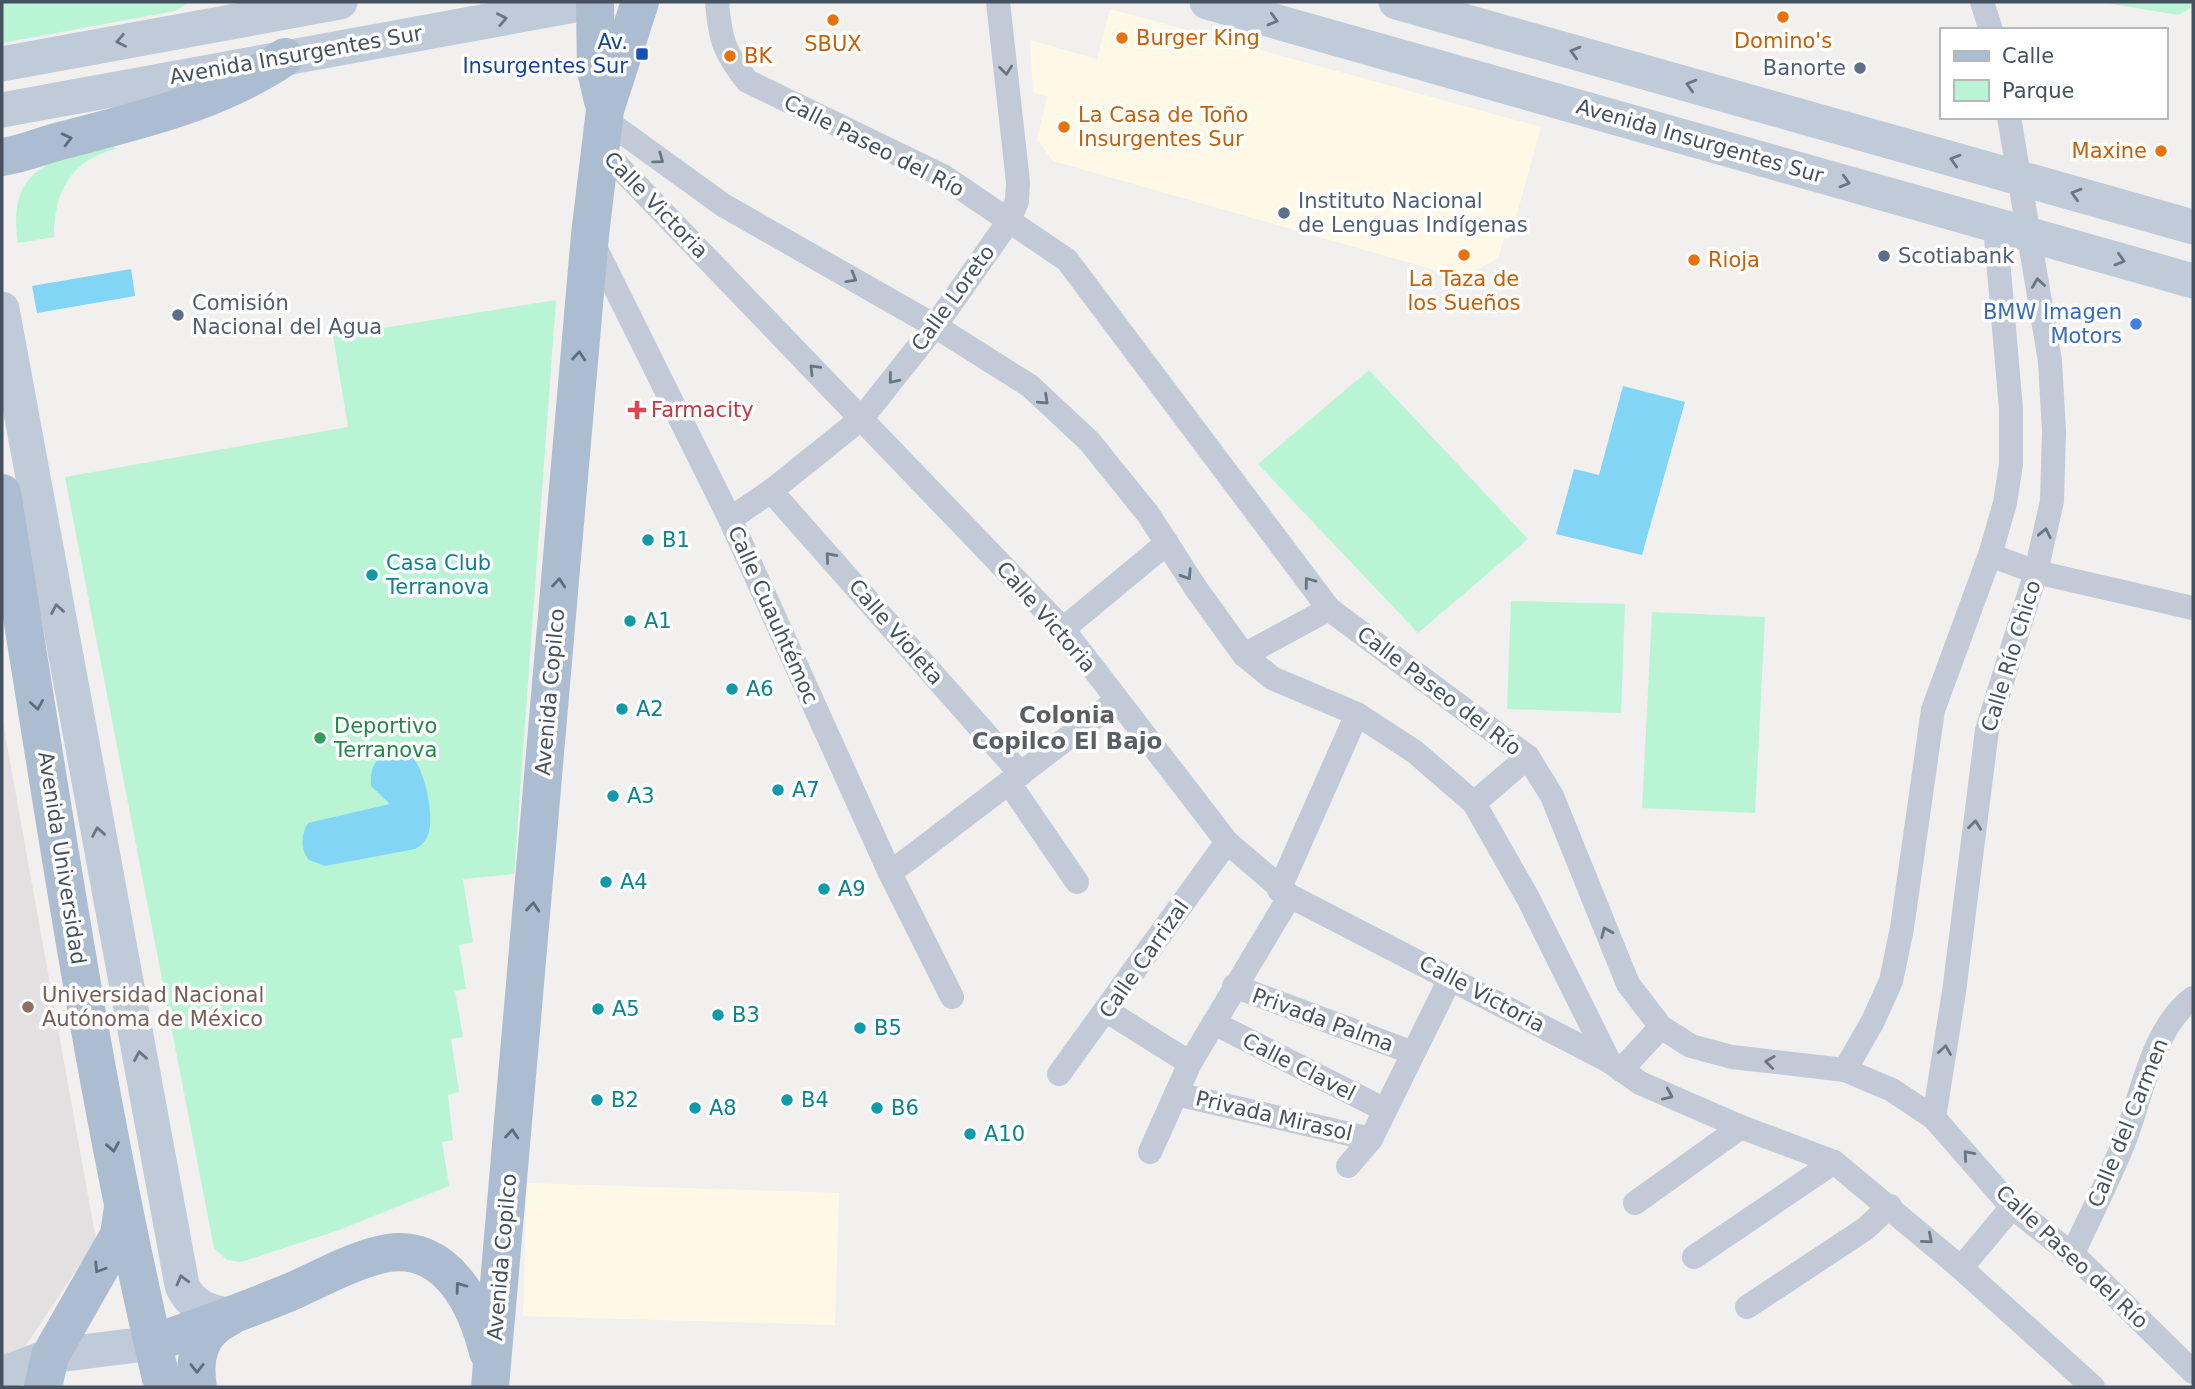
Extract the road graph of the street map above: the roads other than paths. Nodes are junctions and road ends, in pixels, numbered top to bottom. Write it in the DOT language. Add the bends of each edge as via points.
graph roads {
  1 [pos="212,2"];
  2 [pos="275,2"];
  3 [pos="341,2"];
  4 [pos="593,2"];
  5 [pos="640,2"];
  6 [pos="717,2"];
  7 [pos="998,2"];
  8 [pos="1207,2"];
  9 [pos="1396,2"];
  10 [pos="1982,2"];
  11 [pos="242,18"];
  12 [pos="188,28"];
  13 [pos="1990,28"];
  14 [pos="285,57"];
  15 [pos="2,64"];
  16 [pos="173,76"];
  17 [pos="2,110"];
  18 [pos="2009,119"];
  19 [pos="603,125"];
  20 [pos="2,157"];
  21 [pos="2020,178"];
  22 [pos="1009,221"];
  23 [pos="1994,225"];
  24 [pos="2193,227"];
  25 [pos="590,235"];
  26 [pos="2031,235"];
  27 [pos="2193,281"];
  28 [pos="2,309"];
  29 [pos="935,326"];
  30 [pos="862,418"];
  31 [pos="771,491"];
  32 [pos="2,493"];
  33 [pos="730,519"];
  34 [pos="1167,543"];
  35 [pos="1993,556"];
  36 [pos="2031,570"];
  37 [pos="1329,608"];
  38 [pos="2193,608"];
  39 [pos="1063,629"];
  40 [pos="1244,654"];
  41 [pos="1116,701"];
  42 [pos="1357,714"];
  43 [pos="1528,757"];
  44 [pos="1015,778"];
  45 [pos="1474,803"];
  46 [pos="1227,842"];
  47 [pos="890,873"];
  48 [pos="1077,882"];
  49 [pos="1284,893"];
  50 [pos="1451,977"];
  51 [pos="1234,986"];
  52 [pos="952,997"];
  53 [pos="2193,998"];
  54 [pos="1107,1011"];
  55 [pos="1214,1023"];
  56 [pos="1661,1027"];
  57 [pos="1413,1053"];
  58 [pos="1191,1063"];
  59 [pos="1615,1066"];
  60 [pos="1845,1070"];
  61 [pos="1059,1074"];
  62 [pos="1176,1094"];
  63 [pos="1385,1110"];
  64 [pos="1934,1118"];
  65 [pos="1741,1127"];
  66 [pos="1371,1139"];
  67 [pos="1150,1152"];
  68 [pos="1834,1162"];
  69 [pos="1348,1166"];
  70 [pos="1635,1203"];
  71 [pos="123,1205"];
  72 [pos="1890,1206"];
  73 [pos="2012,1207"];
  74 [pos="2072,1255"];
  75 [pos="1694,1257"];
  76 [pos="1961,1268"];
  77 [pos="1747,1307"];
  78 [pos="233,1316"];
  79 [pos="153,1343"];
  80 [pos="46,1372"];
  81 [pos="2193,1372"];
  82 [pos="2,1374"];
  83 [pos="491,1380"];
  84 [pos="163,1387"];
  85 [pos="198,1387"];
  86 [pos="2093,1387"];
  1 -- 12 [label="main road"];
  2 -- 11 [label="main road"];
  3 -- 11 [label="main road"];
  14 -- 4 [label="main road, Avenida Insurgentes Sur, one-way"];
  4 -- 19 [label="main road"];
  5 -- 19 [label="main road, Avenida Copilco"];
  6 -- 22 [label="street, Calle Paseo del Río" via="719,38 747,81 943,176"];
  7 -- 22 [label="street, Calle Loreto, one-way" via="1018,182"];
  8 -- 23 [label="main road, Avenida Insurgentes Sur, one-way"];
  21 -- 9 [label="main road, one-way"];
  10 -- 13 [label="street"];
  11 -- 12 [label="main road"];
  11 -- 16 [label="main road"];
  12 -- 15 [label="main road, one-way"];
  14 -- 16 [label="main road, Avenida Insurgentes Sur"];
  20 -- 14 [label="main road, one-way" via="184,107 255,78"];
  16 -- 17 [label="main road, Avenida Insurgentes Sur"];
  18 -- 21 [label="street, Calle Río Chico"];
  19 -- 25 [label="main road, Avenida Copilco"];
  19 -- 29 [label="street, one-way" via="723,205"];
  30 -- 19 [label="street, Calle Victoria, one-way"];
  24 -- 21 [label="main road, one-way"];
  21 -- 26 [label="street, Calle Río Chico"];
  22 -- 29 [label="street, Calle Loreto"];
  37 -- 22 [label="street, Calle Paseo del Río, one-way" via="1067,260"];
  23 -- 26 [label="main road, Avenida Insurgentes Sur"];
  23 -- 35 [label="street" via="2011,409 2011,464"];
  25 -- 33 [label="street, Calle Cuauhtémoc"];
  83 -- 25 [label="main road, Avenida Copilco, one-way"];
  26 -- 27 [label="main road, Avenida Insurgentes Sur, one-way"];
  36 -- 26 [label="street, Calle Río Chico, one-way" via="2052,502 2054,432 2050,361"];
  78 -- 28 [label="main road, one-way" via="204,1309 182,1285"];
  29 -- 30 [label="street, Calle Loreto, one-way"];
  29 -- 34 [label="street, one-way" via="1030,386 1089,441"];
  30 -- 31 [label="street, Calle Loreto"];
  30 -- 39 [label="street, Calle Victoria"];
  31 -- 33 [label="street, Calle Loreto"];
  44 -- 31 [label="street, Calle Violeta, one-way"];
  32 -- 71 [label="main road, Avenida Universidad, one-way"];
  33 -- 47 [label="street, Calle Cuauhtémoc"];
  34 -- 39 [label="street"];
  34 -- 40 [label="street, one-way"];
  35 -- 36 [label="street"];
  35 -- 60 [label="street" via="1933,710 1891,981"];
  36 -- 38 [label="street"];
  64 -- 36 [label="street, Calle Río Chico, one-way" via="1987,730"];
  37 -- 40 [label="street"];
  37 -- 43 [label="street, Calle Paseo del Río"];
  39 -- 41 [label="street, Calle Victoria"];
  40 -- 42 [label="street" via="1272,678"];
  41 -- 44 [label="street"];
  41 -- 46 [label="street, Calle Victoria"];
  42 -- 45 [label="street" via="1415,752"];
  42 -- 49 [label="street"];
  43 -- 45 [label="street"];
  56 -- 43 [label="street, Calle Paseo del Río, one-way" via="1628,984 1552,796"];
  44 -- 47 [label="street"];
  44 -- 48 [label="street, Calle Violeta"];
  45 -- 59 [label="street"];
  46 -- 49 [label="street, Calle Victoria"];
  46 -- 54 [label="street, Calle Carrizal"];
  47 -- 52 [label="street, Calle Cuauhtémoc"];
  49 -- 50 [label="street, Calle Victoria"];
  49 -- 51 [label="street"];
  50 -- 57 [label="street"];
  50 -- 59 [label="street, Calle Victoria"];
  51 -- 55 [label="street"];
  51 -- 57 [label="street, Privada Palma"];
  53 -- 74 [label="street, Calle del Carmen" via="2163,1033 2122,1147"];
  54 -- 58 [label="street"];
  54 -- 61 [label="street, Calle Carrizal"];
  55 -- 58 [label="street"];
  55 -- 63 [label="street, Calle Clavel"];
  56 -- 59 [label="street"];
  60 -- 56 [label="street, Calle Paseo del Río, one-way" via="1732,1057 1691,1046"];
  57 -- 63 [label="street"];
  58 -- 62 [label="street"];
  59 -- 65 [label="street, one-way" via="1640,1083"];
  60 -- 64 [label="street, Calle Paseo del Río" via="1892,1090"];
  62 -- 66 [label="street, Privada Mirasol"];
  62 -- 67 [label="street"];
  63 -- 66 [label="street"];
  73 -- 64 [label="street, Calle Paseo del Río, one-way"];
  65 -- 68 [label="street"];
  65 -- 70 [label="street"];
  66 -- 69 [label="street"];
  68 -- 72 [label="street"];
  68 -- 75 [label="street"];
  71 -- 79 [label="main road, Avenida Universidad"];
  71 -- 80 [label="main road, one-way" via="119,1236"];
  72 -- 76 [label="street, one-way"];
  72 -- 77 [label="street" via="1866,1229"];
  73 -- 74 [label="street, Calle Paseo del Río"];
  73 -- 76 [label="street"];
  74 -- 81 [label="street, Calle Paseo del Río"];
  76 -- 86 [label="street"];
  78 -- 79 [label="main road"];
  83 -- 78 [label="main road, one-way" via="481,1329 459,1284 436,1263 411,1254 377,1256"];
  78 -- 85 [label="main road, one-way" via="215,1326 202,1341 196,1360"];
  79 -- 80 [label="main road"];
  79 -- 84 [label="main road, Avenida Universidad"];
  80 -- 82 [label="main road"];
}
